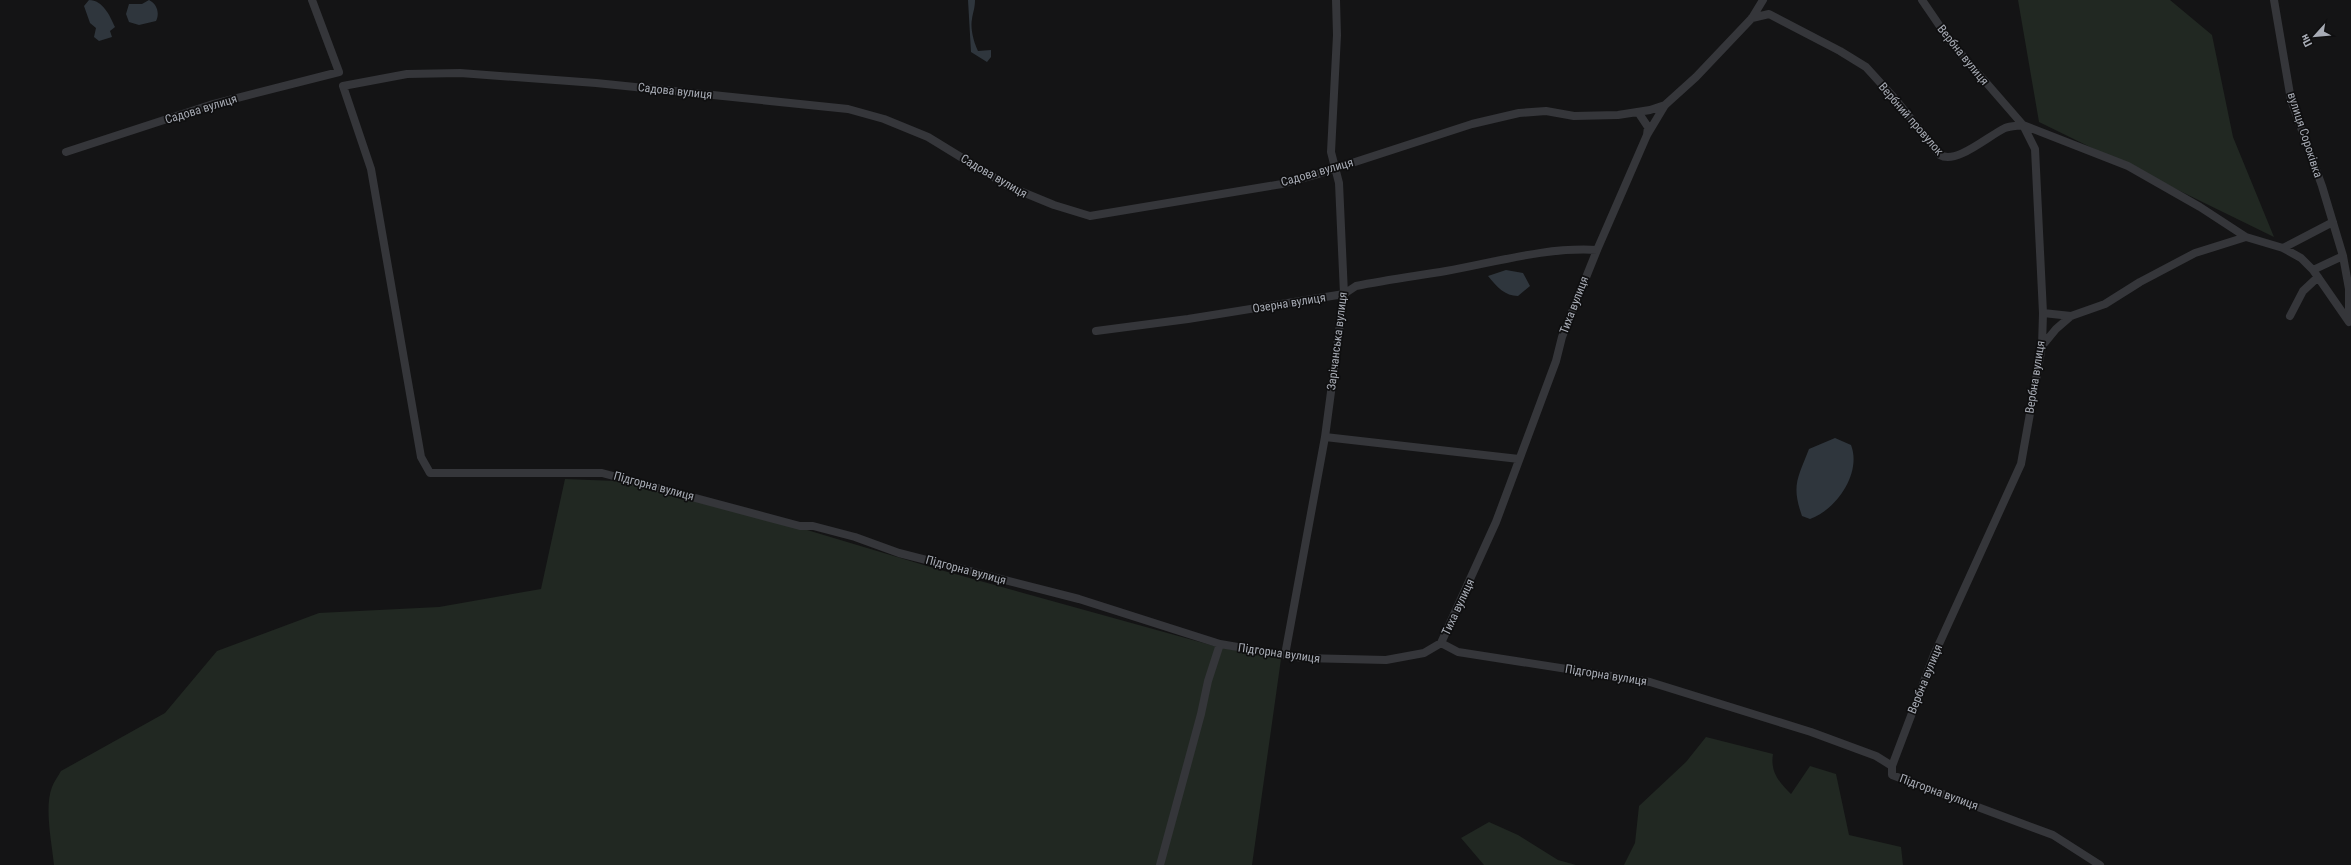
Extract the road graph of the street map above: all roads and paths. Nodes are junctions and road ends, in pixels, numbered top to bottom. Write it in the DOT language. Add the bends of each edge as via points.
graph roads {
  1 [pos="312,0"];
  2 [pos="1336,0"];
  3 [pos="1763,0"];
  4 [pos="1922,0"];
  5 [pos="2274,0"];
  6 [pos="1752,18"];
  7 [pos="1665,105"];
  8 [pos="1638,112"];
  9 [pos="2023,125"];
  10 [pos="1647,135"];
  11 [pos="66,152"];
  12 [pos="1334,169"];
  13 [pos="2333,222"];
  14 [pos="2246,237"];
  15 [pos="2283,248"];
  16 [pos="1597,250"];
  17 [pos="2343,256"];
  18 [pos="2313,270"];
  19 [pos="2318,277"];
  20 [pos="1344,294"];
  21 [pos="2043,313"];
  22 [pos="2071,316"];
  23 [pos="2290,316"];
  24 [pos="2350,324"];
  25 [pos="1096,331"];
  26 [pos="2042,346"];
  27 [pos="1325,437"];
  28 [pos="1519,459"];
  29 [pos="430,473"];
  30 [pos="1441,643"];
  31 [pos="1220,644"];
  32 [pos="1285,655"];
  33 [pos="1892,766"];
  34 [pos="1160,865"];
  35 [pos="2100,865"];
  1 -- 11 [label="street, Садова вулиця" via="339,72 210,105"];
  2 -- 12 [label="street, Зарічанська вулиця" via="1331,136"];
  3 -- 6 [label="street, Тиха вулиця"];
  4 -- 9 [label="street, Вербна вулиця" via="1950,41"];
  5 -- 13 [label="street, вулиця Сороківка" via="2292,100"];
  6 -- 7 [label="street, Тиха вулиця" via="1696,77"];
  6 -- 9 [label="street, Вербний провулок" via="1769,14 1866,67 1940,155 1946,158 1950,159 1969,150 2006,128"];
  7 -- 8 [label="street, Садова вулиця"];
  7 -- 10 [label="street, Тиха вулиця"];
  8 -- 10 [label="street" via="1648,127"];
  8 -- 12 [label="street, Садова вулиця" via="1595,116 1574,116 1546,111 1519,114 1472,124"];
  9 -- 14 [label="street" via="2128,166"];
  9 -- 21 [label="street, Вербна вулиця" via="2035,149"];
  10 -- 16 [label="street, Тиха вулиця"];
  12 -- 20 [label="street, Зарічанська вулиця" via="1339,183"];
  12 -- 29 [label="street, Садова вулиця" via="1254,189 1090,216 1054,205 1008,186 928,137 884,119 848,109 596,83 460,73 407,74 343,86 372,169 421,457"];
  13 -- 15 [label="street"];
  13 -- 17 [label="street, вулиця Сороківка"];
  14 -- 15 [label="street"];
  14 -- 22 [label="street" via="2195,253 2105,304"];
  15 -- 18 [label="street" via="2301,258"];
  16 -- 20 [label="street, Озерна вулиця" via="1574,248 1530,253 1356,286"];
  16 -- 28 [label="street, Тиха вулиця" via="1562,337 1556,361"];
  17 -- 18 [label="street"];
  17 -- 24 [label="street" via="2349,289"];
  18 -- 19 [label="street"];
  19 -- 23 [label="street" via="2303,291"];
  19 -- 24 [label="street"];
  20 -- 25 [label="street, Озерна вулиця"];
  20 -- 27 [label="street, Зарічанська вулиця"];
  21 -- 22 [label="street"];
  21 -- 26 [label="street, Вербна вулиця"];
  22 -- 26 [label="street"];
  26 -- 33 [label="street, Вербна вулиця" via="2021,464 1934,655"];
  27 -- 28 [label="street"];
  27 -- 32 [label="street, Зарічанська вулиця"];
  28 -- 30 [label="street, Тиха вулиця" via="1496,522"];
  29 -- 31 [label="street, Підгорна вулиця" via="602,473 800,526 813,526 899,553 1079,600"];
  30 -- 32 [label="street, Підгорна вулиця" via="1424,653 1386,660 1324,659"];
  30 -- 33 [label="street, Підгорна вулиця" via="1458,652 1650,682 1811,732 1876,756"];
  31 -- 32 [label="street, Підгорна вулиця"];
  31 -- 34 [label="street"];
  33 -- 35 [label="street, Підгорна вулиця" via="1892,775 2053,835"];
}
